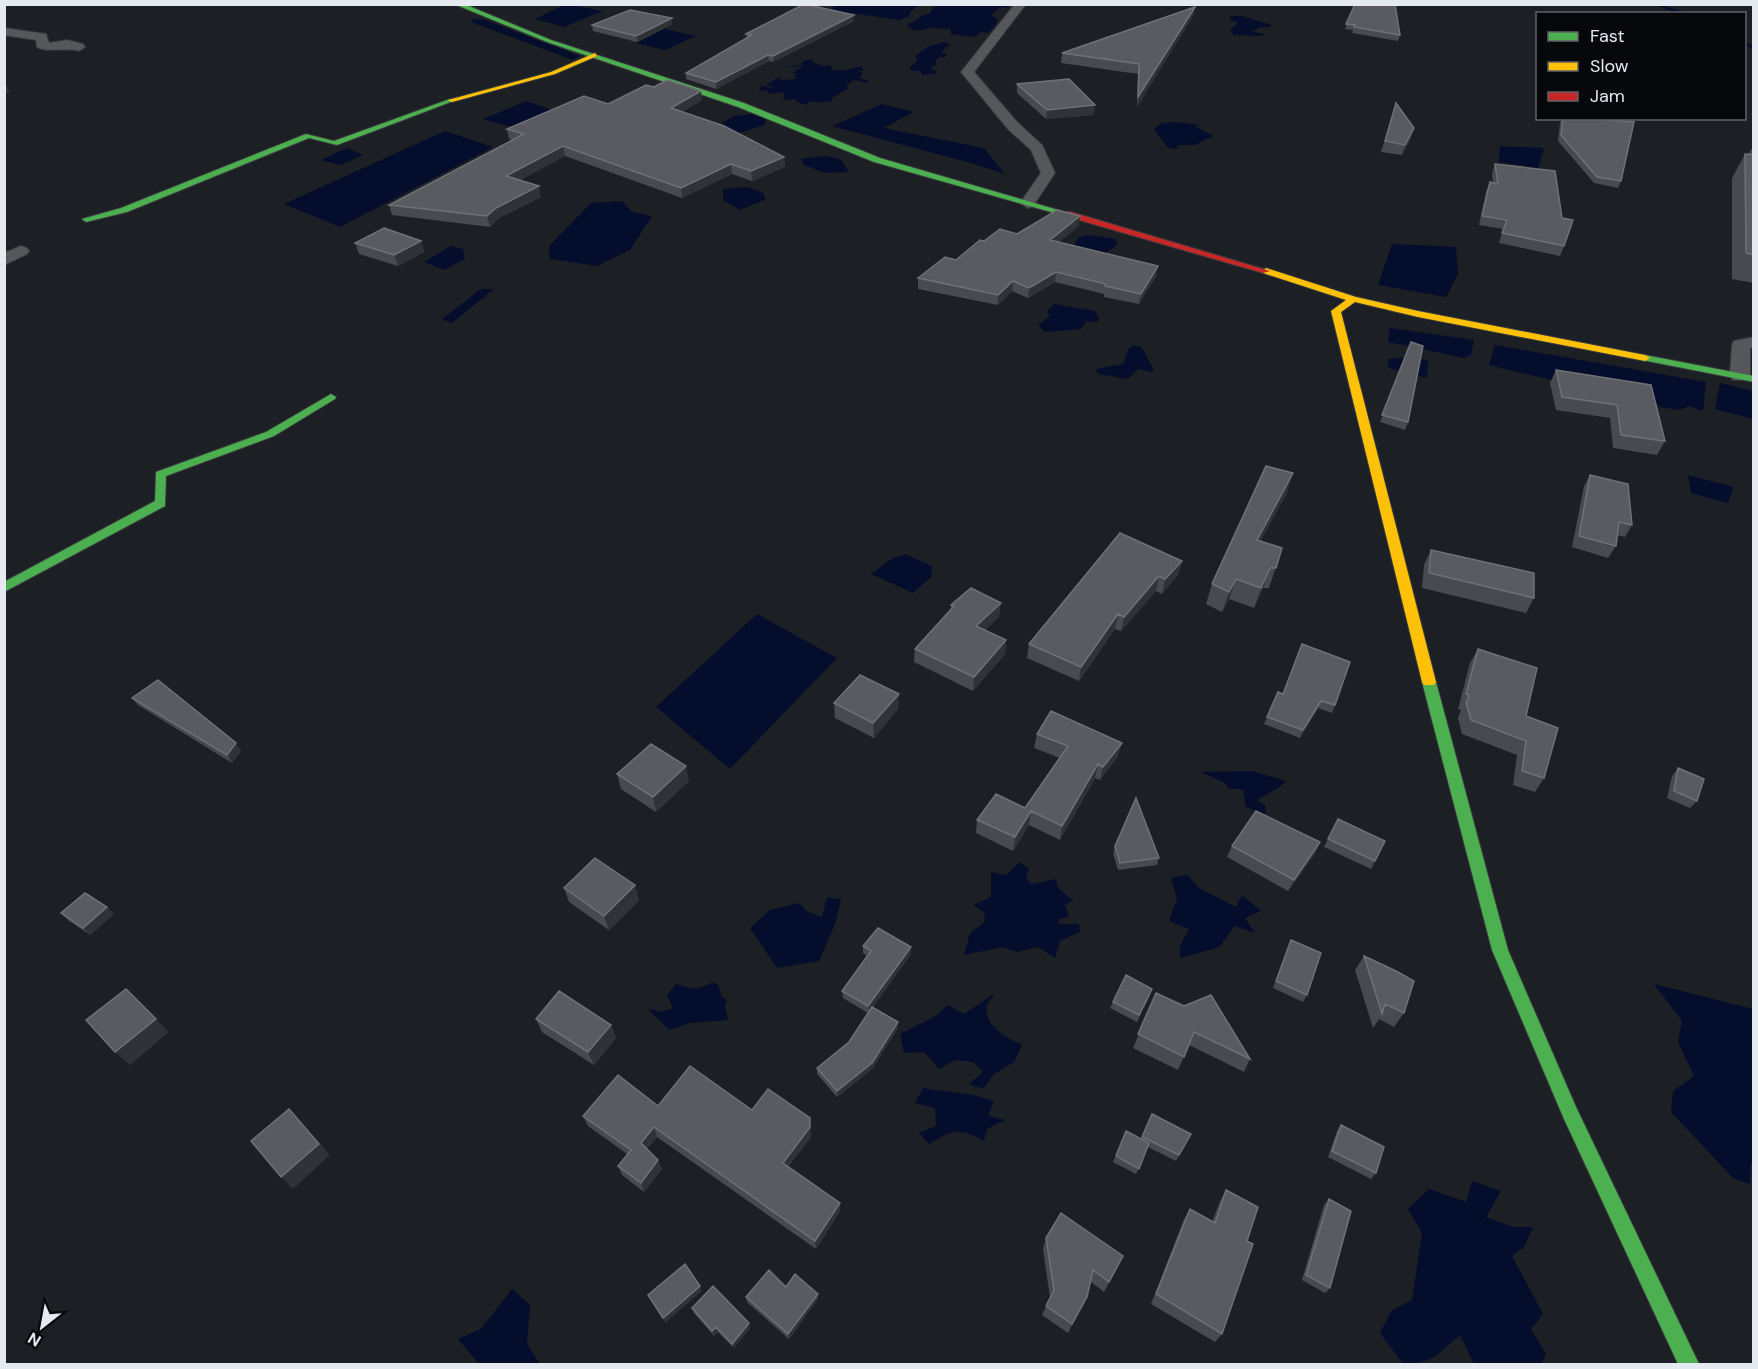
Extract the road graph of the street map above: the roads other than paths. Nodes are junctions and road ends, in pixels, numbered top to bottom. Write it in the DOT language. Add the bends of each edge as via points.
graph roads {
  1 [pos="457,4"];
  2 [pos="1021,4"];
  3 [pos="4,31"];
  4 [pos="42,45"];
  5 [pos="23,47"];
  6 [pos="79,47"];
  7 [pos="595,55"];
  8 [pos="1028,203"];
  9 [pos="86,219"];
  10 [pos="21,251"];
  11 [pos="4,260"];
  12 [pos="1353,299"];
  13 [pos="1754,342"];
  14 [pos="1747,377"];
  15 [pos="331,397"];
  16 [pos="4,588"];
  17 [pos="1689,1365"];
  1 -- 7 [label="street" via="549,42"];
  2 -- 8 [label="street" via="967,72 1037,148 1048,173"];
  3 -- 4 [label="street" via="42,37"];
  4 -- 5 [label="street"];
  4 -- 6 [label="street"];
  7 -- 8 [label="street" via="741,105 877,160"];
  7 -- 9 [label="street" via="553,73 475,93 334,143 309,136 124,210"];
  8 -- 12 [label="street"];
  10 -- 11 [label="street"];
  12 -- 14 [label="street"];
  12 -- 17 [label="street" via="1336,310 1500,950 1570,1113"];
  13 -- 14 [label="street" via="1741,345"];
  15 -- 16 [label="street" via="270,434 160,474 161,502"];
}
